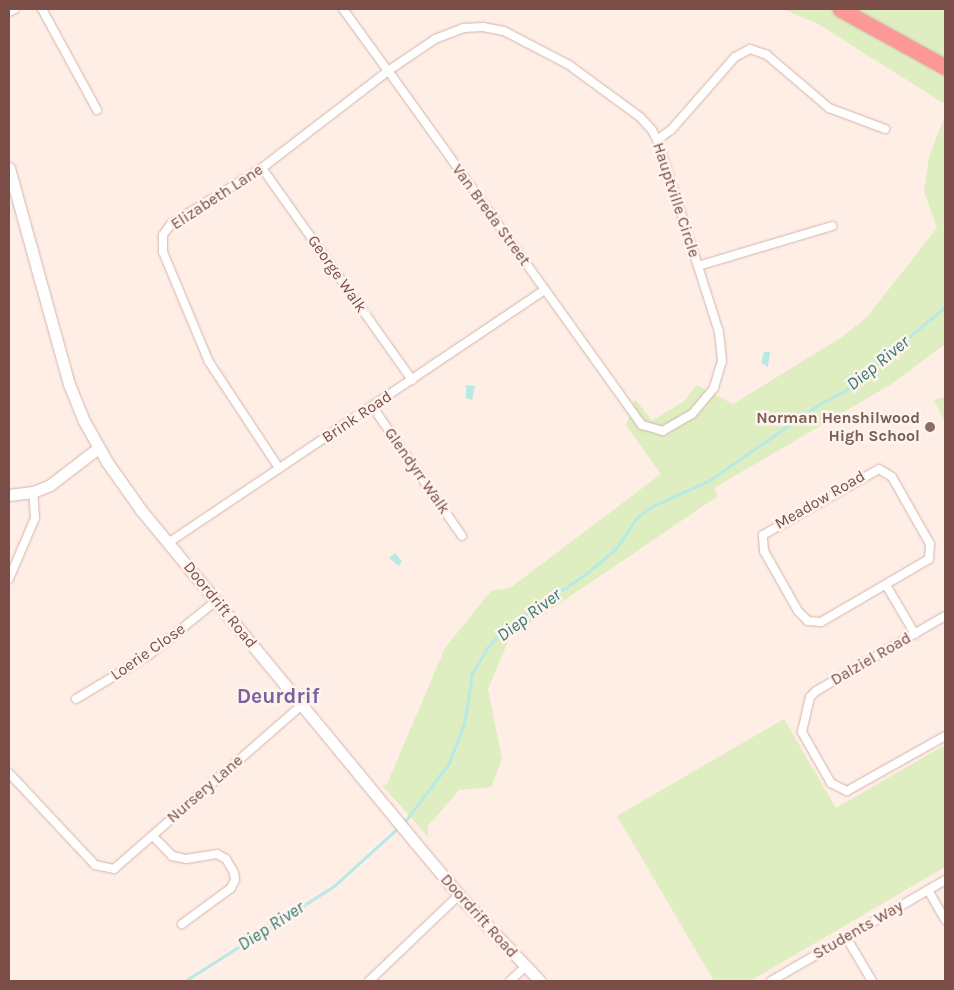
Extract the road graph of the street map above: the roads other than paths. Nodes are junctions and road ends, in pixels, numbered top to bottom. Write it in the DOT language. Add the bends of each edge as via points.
graph roads {
  1 [pos="15,9"];
  2 [pos="42,9"];
  3 [pos="343,9"];
  4 [pos="840,9"];
  5 [pos="9,12"];
  6 [pos="945,67"];
  7 [pos="388,71"];
  8 [pos="97,110"];
  9 [pos="885,130"];
  10 [pos="657,140"];
  11 [pos="9,168"];
  12 [pos="262,168"];
  13 [pos="832,226"];
  14 [pos="698,266"];
  15 [pos="544,290"];
  16 [pos="412,380"];
  17 [pos="372,406"];
  18 [pos="639,421"];
  19 [pos="98,448"];
  20 [pos="279,468"];
  21 [pos="33,492"];
  22 [pos="9,495"];
  23 [pos="462,536"];
  24 [pos="168,542"];
  25 [pos="9,579"];
  26 [pos="886,585"];
  27 [pos="216,601"];
  28 [pos="945,616"];
  29 [pos="914,634"];
  30 [pos="76,699"];
  31 [pos="302,705"];
  32 [pos="945,736"];
  33 [pos="9,773"];
  34 [pos="153,836"];
  35 [pos="945,880"];
  36 [pos="928,890"];
  37 [pos="459,895"];
  38 [pos="945,920"];
  39 [pos="182,924"];
  40 [pos="846,937"];
  41 [pos="525,967"];
  42 [pos="368,981"];
  43 [pos="510,981"];
  44 [pos="540,981"];
  45 [pos="771,981"];
  46 [pos="872,981"];
  1 -- 5 [label="street"];
  2 -- 8 [label="street"];
  3 -- 7 [label="street, Van Breda Street"];
  4 -- 6 [label="highway"];
  7 -- 10 [label="street, Hauptville Circle" via="444,34 472,27 494,28 569,65 640,117"];
  7 -- 12 [label="street, Elizabeth Lane"];
  7 -- 15 [label="street, Van Breda Street"];
  9 -- 10 [label="street" via="829,108 767,55 750,49 735,57 671,130"];
  10 -- 14 [label="street, Hauptville Circle"];
  11 -- 19 [label="street, Doordrift Road" via="64,367"];
  12 -- 16 [label="street, George Walk"];
  12 -- 20 [label="street, Elizabeth Lane" via="171,224 163,235 162,246 209,362"];
  13 -- 14 [label="street"];
  14 -- 18 [label="street, Hauptville Circle" via="722,342 718,379 699,409 671,428 654,431"];
  15 -- 16 [label="street, Brink Road"];
  15 -- 18 [label="street, Van Breda Street"];
  16 -- 17 [label="street, Brink Road"];
  17 -- 20 [label="street, Brink Road"];
  17 -- 23 [label="street, Glendyrr Walk"];
  19 -- 21 [label="street" via="58,480"];
  19 -- 24 [label="street, Doordrift Road" via="128,493"];
  20 -- 24 [label="street, Brink Road"];
  21 -- 22 [label="street"];
  21 -- 25 [label="street" via="35,518"];
  24 -- 27 [label="street, Doordrift Road"];
  26 -- 26 [label="street, Meadow Road" via="821,622 808,621 798,611 761,540 768,530 872,471 886,471 931,550 924,563"];
  26 -- 29 [label="street"];
  27 -- 30 [label="street, Loerie Close" via="149,655"];
  27 -- 31 [label="street, Doordrift Road"];
  28 -- 29 [label="street, Dalziel Road"];
  29 -- 32 [label="street, Dalziel Road" via="816,691 807,710 804,737 831,783 841,791 853,790"];
  31 -- 34 [label="street, Nursery Lane"];
  31 -- 37 [label="street, Doordrift Road"];
  33 -- 34 [label="street, Nursery Lane" via="95,866 108,870 122,864"];
  34 -- 39 [label="street" via="172,856 186,859 217,854 226,859 234,873 231,888"];
  35 -- 36 [label="street, Students Way"];
  36 -- 38 [label="street"];
  36 -- 40 [label="street, Students Way"];
  37 -- 41 [label="street, Doordrift Road"];
  37 -- 42 [label="street"];
  40 -- 45 [label="street, Students Way"];
  40 -- 46 [label="street"];
  41 -- 43 [label="street"];
  41 -- 44 [label="street, Doordrift Road"];
}
